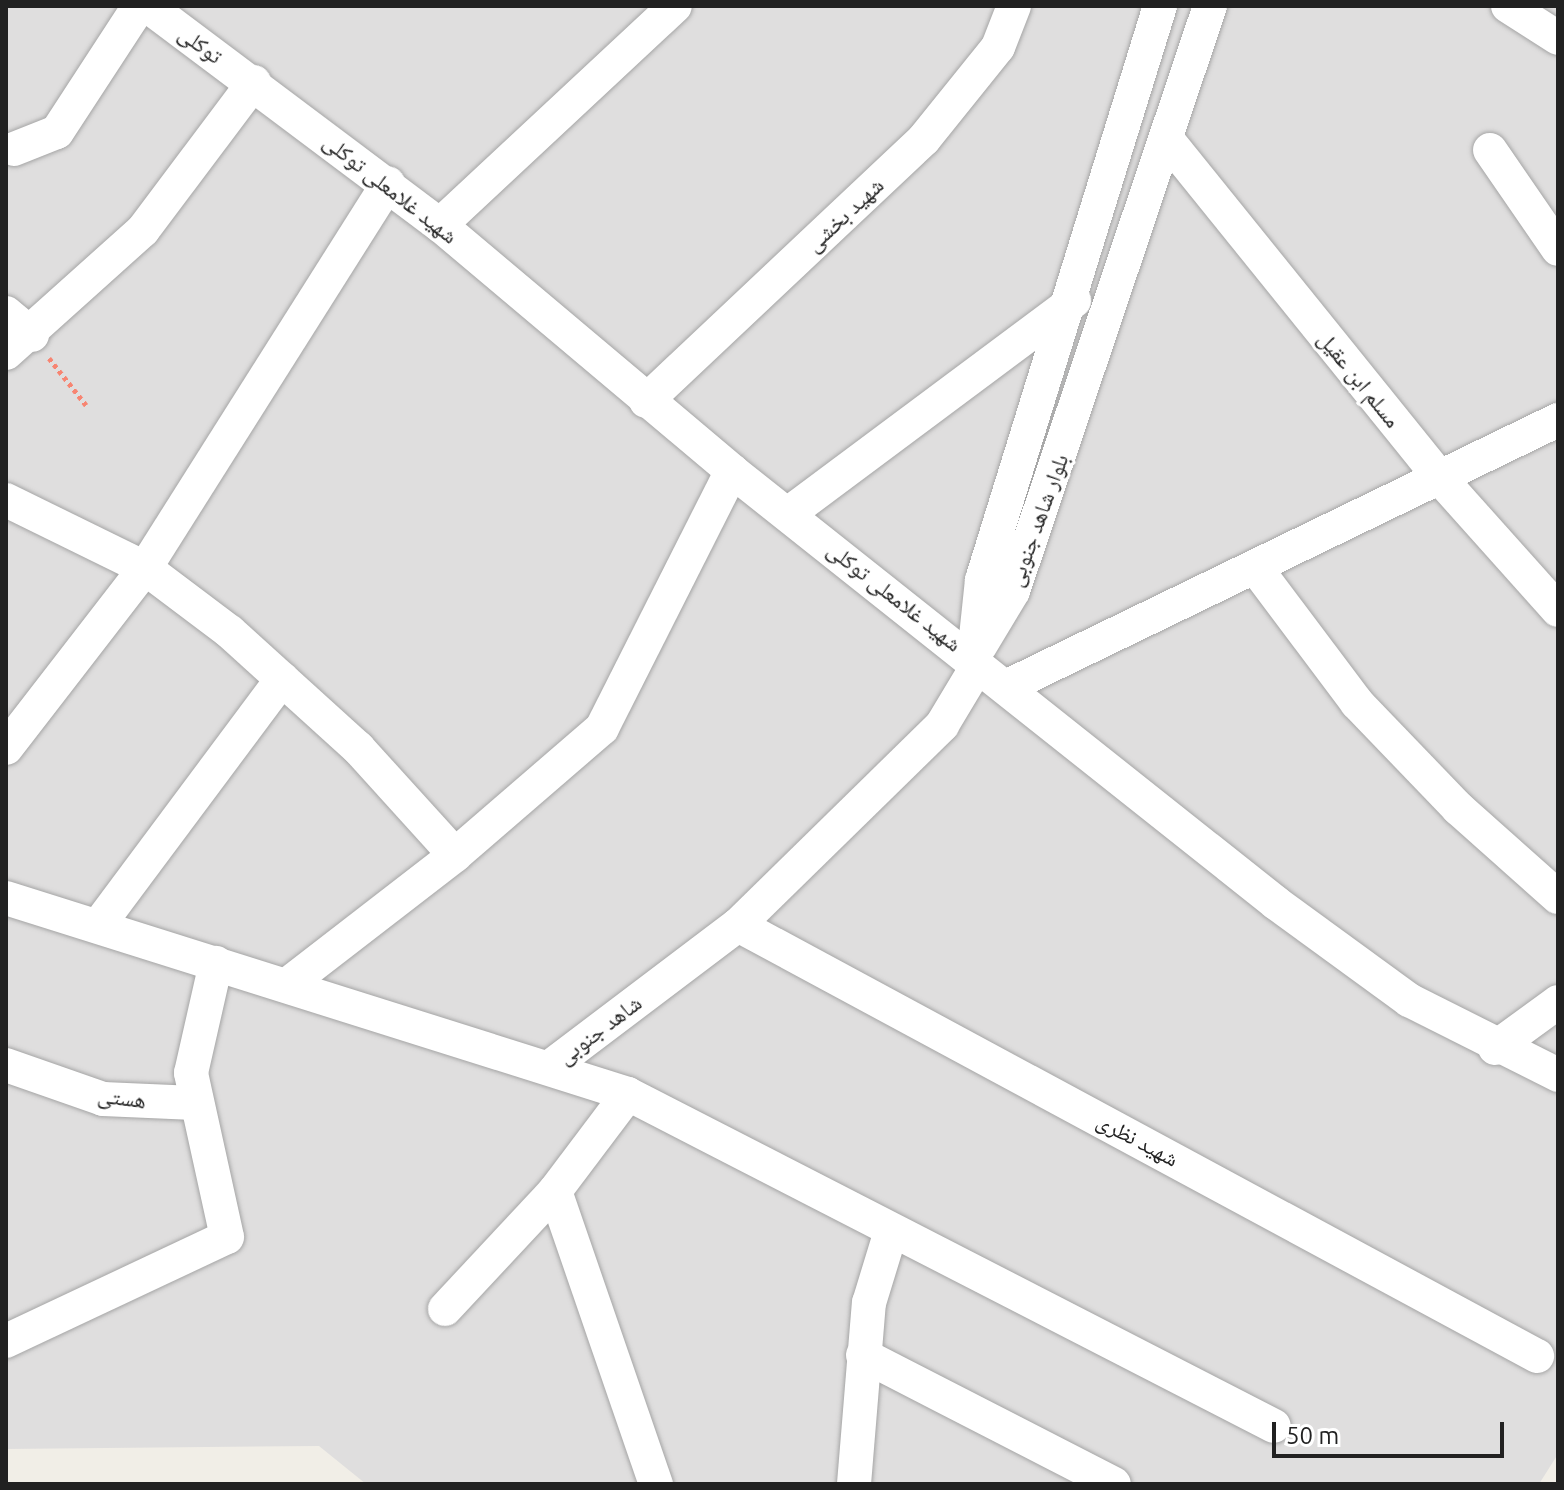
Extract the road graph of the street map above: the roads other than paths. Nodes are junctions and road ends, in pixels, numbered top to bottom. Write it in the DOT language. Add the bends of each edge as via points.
graph roads {
  1 [pos="139,6"];
  2 [pos="148,6"];
  3 [pos="675,6"];
  4 [pos="1014,6"];
  5 [pos="1160,6"];
  6 [pos="1210,6"];
  7 [pos="1508,6"];
  8 [pos="1558,38"];
  9 [pos="254,82"];
  10 [pos="1169,142"];
  11 [pos="14,149"];
  12 [pos="1490,150"];
  13 [pos="388,183"];
  14 [pos="440,225"];
  15 [pos="1558,249"];
  16 [pos="1074,301"];
  17 [pos="6,313"];
  18 [pos="19,344"];
  19 [pos="646,401"];
  20 [pos="1558,420"];
  21 [pos="732,471"];
  22 [pos="1440,478"];
  23 [pos="6,500"];
  24 [pos="788,514"];
  25 [pos="1255,567"];
  26 [pos="145,568"];
  27 [pos="1558,610"];
  28 [pos="974,657"];
  29 [pos="282,679"];
  30 [pos="1010,685"];
  31 [pos="6,748"];
  32 [pos="455,855"];
  33 [pos="1558,897"];
  34 [pos="6,898"];
  35 [pos="738,925"];
  36 [pos="98,926"];
  37 [pos="216,963"];
  38 [pos="287,985"];
  39 [pos="1558,1002"];
  40 [pos="1495,1048"];
  41 [pos="6,1065"];
  42 [pos="550,1067"];
  43 [pos="1558,1075"];
  44 [pos="628,1094"];
  45 [pos="195,1103"];
  46 [pos="555,1191"];
  47 [pos="891,1231"];
  48 [pos="445,1309"];
  49 [pos="6,1341"];
  50 [pos="863,1355"];
  51 [pos="1537,1356"];
  52 [pos="1274,1426"];
  53 [pos="656,1484"];
  54 [pos="854,1484"];
  55 [pos="1114,1484"];
  1 -- 11 [label="street" via="57,132"];
  2 -- 9 [label="street, توکلی"];
  3 -- 14 [label="street"];
  4 -- 19 [label="street, شهید بخشی" via="998,47 924,139"];
  5 -- 16 [label="street, بلوار شاهد جنوبی"];
  6 -- 10 [label="street, بلوار شاهد جنوبی"];
  7 -- 8 [label="street"];
  9 -- 13 [label="street, شهید غلامعلی توکلی"];
  9 -- 18 [label="street" via="143,230"];
  10 -- 22 [label="street, مسلم ابن عقیل"];
  10 -- 28 [label="street, بلوار شاهد جنوبی" via="1013,591"];
  12 -- 15 [label="street"];
  13 -- 14 [label="street, شهید غلامعلی توکلی"];
  13 -- 26 [label="street"];
  14 -- 19 [label="street, شهید غلامعلی توکلی"];
  16 -- 24 [label="street"];
  16 -- 28 [label="street, بلوار شاهد جنوبی" via="982,580"];
  17 -- 18 [label="street"];
  19 -- 21 [label="street, شهید غلامعلی توکلی"];
  20 -- 22 [label="street"];
  21 -- 24 [label="street, شهید غلامعلی توکلی"];
  21 -- 32 [label="street" via="602,728"];
  22 -- 25 [label="street"];
  22 -- 27 [label="street, مسلم ابن عقیل"];
  23 -- 26 [label="street"];
  24 -- 28 [label="street, شهید غلامعلی توکلی"];
  25 -- 30 [label="street"];
  25 -- 33 [label="street" via="1357,703"];
  26 -- 29 [label="street"];
  26 -- 31 [label="street"];
  28 -- 30 [label="street, شهید غلامعلی توکلی"];
  28 -- 35 [label="street, شاهد جنوبی" via="942,725"];
  29 -- 32 [label="street" via="358,748"];
  29 -- 36 [label="street"];
  30 -- 40 [label="street, شهید غلامعلی توکلی" via="1276,903 1409,1000"];
  32 -- 38 [label="street"];
  34 -- 36 [label="street, شاهد جنوبی"];
  35 -- 42 [label="street, شاهد جنوبی"];
  35 -- 51 [label="street, شهید نظری"];
  36 -- 37 [label="street, شاهد جنوبی"];
  37 -- 38 [label="street, شاهد جنوبی"];
  37 -- 45 [label="street" via="191,1073"];
  38 -- 42 [label="street, شاهد جنوبی"];
  39 -- 40 [label="street"];
  40 -- 43 [label="street, شهید غلامعلی توکلی"];
  41 -- 45 [label="street, هستی" via="103,1099"];
  42 -- 44 [label="street"];
  44 -- 46 [label="street"];
  44 -- 47 [label="street"];
  45 -- 49 [label="street" via="227,1237"];
  46 -- 48 [label="street"];
  46 -- 53 [label="street"];
  47 -- 50 [label="street"];
  47 -- 52 [label="street"];
  50 -- 54 [label="street"];
  50 -- 55 [label="street"];
}
